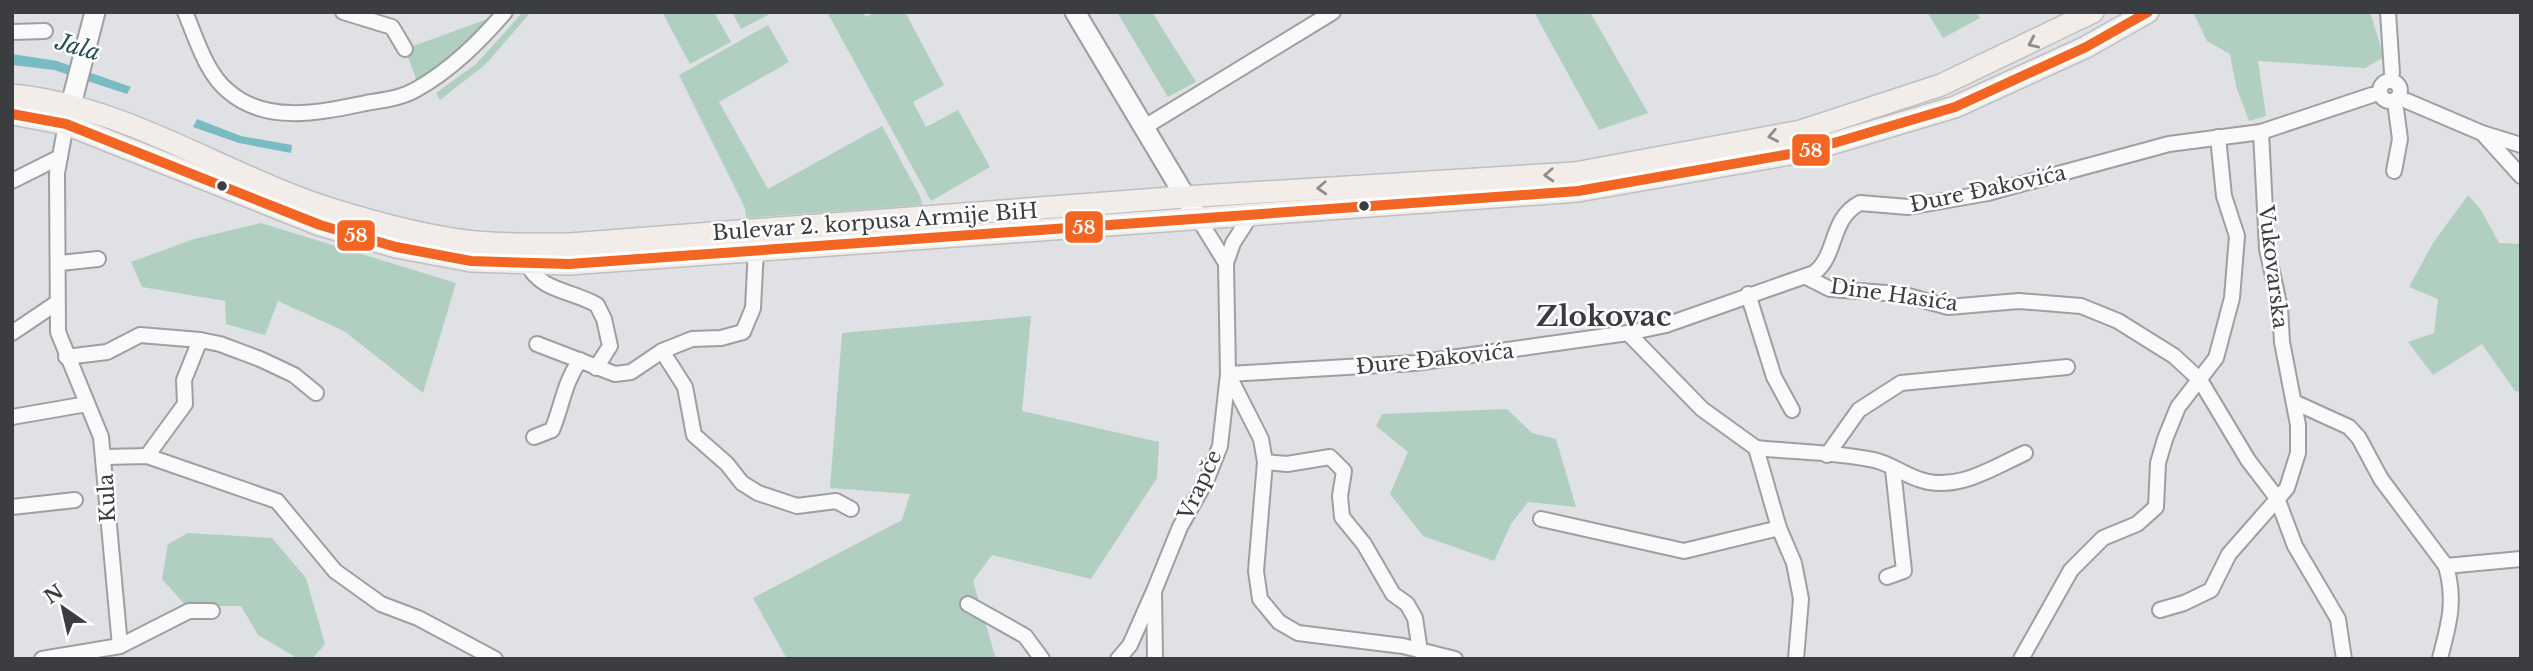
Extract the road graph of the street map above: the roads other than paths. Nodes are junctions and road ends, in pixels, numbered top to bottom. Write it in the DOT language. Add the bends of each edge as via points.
graph roads {
  1 [pos="86,12"];
  2 [pos="95,12"];
  3 [pos="185,12"];
  4 [pos="343,12"];
  5 [pos="506,12"];
  6 [pos="1075,12"];
  7 [pos="1333,12"];
  8 [pos="2093,12"];
  9 [pos="2148,12"];
  10 [pos="2388,12"];
  11 [pos="369,17"];
  12 [pos="45,31"];
  13 [pos="12,32"];
  14 [pos="405,49"];
  15 [pos="80,52"];
  16 [pos="2391,93"];
  17 [pos="12,95"];
  18 [pos="12,114"];
  19 [pos="64,118"];
  20 [pos="1143,128"];
  21 [pos="2261,132"];
  22 [pos="2482,134"];
  23 [pos="2218,137"];
  24 [pos="2521,145"];
  25 [pos="60,158"];
  26 [pos="1164,163"];
  27 [pos="2394,171"];
  28 [pos="2521,176"];
  29 [pos="12,181"];
  30 [pos="1184,197"];
  31 [pos="1149,200"];
  32 [pos="1251,215"];
  33 [pos="1198,218"];
  34 [pos="756,249"];
  35 [pos="98,259"];
  36 [pos="60,263"];
  37 [pos="527,263"];
  38 [pos="1226,263"];
  39 [pos="1806,277"];
  40 [pos="1748,294"];
  41 [pos="55,304"];
  42 [pos="12,333"];
  43 [pos="1628,333"];
  44 [pos="200,340"];
  45 [pos="537,344"];
  46 [pos="662,352"];
  47 [pos="66,357"];
  48 [pos="580,360"];
  49 [pos="2067,367"];
  50 [pos="596,368"];
  51 [pos="1228,374"];
  52 [pos="2200,380"];
  53 [pos="316,393"];
  54 [pos="2294,402"];
  55 [pos="87,404"];
  56 [pos="1791,410"];
  57 [pos="12,417"];
  58 [pos="534,437"];
  59 [pos="1756,448"];
  60 [pos="2025,453"];
  61 [pos="147,456"];
  62 [pos="1827,456"];
  63 [pos="105,457"];
  64 [pos="1265,462"];
  65 [pos="1893,470"];
  66 [pos="2277,498"];
  67 [pos="75,500"];
  68 [pos="12,507"];
  69 [pos="851,509"];
  70 [pos="1541,519"];
  71 [pos="1779,528"];
  72 [pos="2521,559"];
  73 [pos="2446,566"];
  74 [pos="1887,577"];
  75 [pos="1154,591"];
  76 [pos="968,604"];
  77 [pos="2160,610"];
  78 [pos="212,611"];
  79 [pos="120,646"];
  80 [pos="1420,651"];
  81 [pos="2440,658"];
  82 [pos="42,659"];
  83 [pos="495,659"];
  84 [pos="1042,659"];
  85 [pos="1118,659"];
  86 [pos="1155,659"];
  87 [pos="1455,659"];
  88 [pos="1796,659"];
  89 [pos="2021,659"];
  90 [pos="2344,659"];
  91 [pos="2435,659"];
  1 -- 15 [label="street"];
  2 -- 15 [label="street"];
  3 -- 5 [label="street" via="209,66 228,92 260,108 312,114 416,90 468,53"];
  4 -- 11 [label="street"];
  6 -- 20 [label="street"];
  7 -- 20 [label="street"];
  8 -- 30 [label="main road, Bulevar 2. korpusa Armije BiH, one-way" via="1941,85 1801,131 1575,173"];
  9 -- 32 [label="main road, Bulevar 2. korpusa Armije BiH" via="2086,47 1955,107 1807,151 1578,191"];
  10 -- 16 [label="street"];
  11 -- 14 [label="street" via="392,27"];
  12 -- 13 [label="street"];
  15 -- 19 [label="street"];
  16 -- 21 [label="street, Đure Đakovića"];
  16 -- 22 [label="street"];
  16 -- 27 [label="street" via="2400,139"];
  17 -- 19 [label="main road"];
  18 -- 19 [label="main road"];
  19 -- 25 [label="street, Kula"];
  19 -- 31 [label="main road, Bulevar 2. korpusa Armije BiH" via="111,118 329,208 474,242 570,244"];
  19 -- 37 [label="main road, Bulevar 2. korpusa Armije BiH" via="320,225 397,247 471,261"];
  20 -- 26 [label="street"];
  21 -- 23 [label="street, Đure Đakovića"];
  21 -- 54 [label="street, Vukovarska" via="2267,249"];
  22 -- 24 [label="street"];
  22 -- 28 [label="street"];
  23 -- 39 [label="street, Đure Đakovića" via="2169,144 1987,193 1908,207 1860,203 1841,218 1822,267"];
  23 -- 52 [label="street, Vukovarska" via="2224,196 2237,236 2237,252 2225,330 2216,358"];
  25 -- 29 [label="street"];
  25 -- 36 [label="street, Kula"];
  26 -- 30 [label="street"];
  26 -- 31 [label="street" via="1159,186"];
  30 -- 31 [label="main road, Bulevar 2. korpusa Armije BiH"];
  30 -- 33 [label="street"];
  32 -- 33 [label="main road, Bulevar 2. korpusa Armije BiH"];
  32 -- 38 [label="street"];
  33 -- 34 [label="main road, Bulevar 2. korpusa Armije BiH"];
  33 -- 38 [label="street"];
  34 -- 37 [label="main road, Bulevar 2. korpusa Armije BiH" via="569,264"];
  34 -- 46 [label="street, Bulevar 2. korpusa Armije BiH" via="753,308 743,332 692,339"];
  35 -- 36 [label="street"];
  36 -- 41 [label="street, Kula"];
  37 -- 50 [label="street" via="532,275 552,288 597,305 610,346"];
  38 -- 51 [label="street, Vrapče"];
  39 -- 40 [label="street, Đure Đakovića"];
  39 -- 52 [label="street, Dine Hasića" via="1830,289 1901,294 1948,307 2019,302 2081,306 2118,321 2188,366"];
  40 -- 43 [label="street, Đure Đakovića" via="1666,325"];
  40 -- 56 [label="street" via="1774,377"];
  41 -- 42 [label="street"];
  41 -- 47 [label="street, Kula"];
  43 -- 51 [label="street, Đure Đakovića" via="1415,363"];
  43 -- 59 [label="street" via="1702,409"];
  44 -- 47 [label="street" via="140,335 107,352"];
  44 -- 53 [label="street" via="260,359 294,375"];
  44 -- 61 [label="street" via="184,380 185,404"];
  45 -- 48 [label="street, Bulevar 2. korpusa Armije BiH"];
  46 -- 50 [label="street, Bulevar 2. korpusa Armije BiH" via="631,372 615,374"];
  46 -- 69 [label="street" via="685,387 694,435 742,483 797,506 836,501"];
  47 -- 55 [label="street, Kula"];
  48 -- 50 [label="street, Bulevar 2. korpusa Armije BiH"];
  48 -- 58 [label="street" via="560,397 552,430"];
  49 -- 62 [label="street" via="1901,383 1859,410"];
  51 -- 64 [label="street" via="1261,439"];
  51 -- 75 [label="street, Vrapče" via="1220,446"];
  52 -- 66 [label="street" via="2248,460"];
  52 -- 89 [label="street" via="2178,407 2165,439 2158,463 2156,508 2137,524 2103,538 2071,570"];
  54 -- 66 [label="street, Vukovarska" via="2298,453 2287,488"];
  54 -- 73 [label="street" via="2349,427 2381,479"];
  55 -- 57 [label="street"];
  55 -- 63 [label="street, Kula"];
  59 -- 62 [label="street"];
  59 -- 71 [label="street"];
  60 -- 65 [label="street" via="1956,483 1923,481"];
  61 -- 63 [label="street"];
  61 -- 83 [label="street" via="277,501 321,557 353,584 381,604"];
  62 -- 65 [label="street" via="1878,460"];
  63 -- 79 [label="street, Kula" via="104,490"];
  64 -- 80 [label="street" via="1287,464 1330,457 1340,464 1344,471 1342,517 1393,594 1407,604 1415,618"];
  64 -- 80 [label="street" via="1256,571 1261,599 1279,622 1298,633"];
  65 -- 74 [label="street" via="1904,570"];
  66 -- 77 [label="street, Vukovarska" via="2229,554 2211,590"];
  66 -- 90 [label="street" via="2295,546 2338,619"];
  67 -- 68 [label="street"];
  70 -- 71 [label="street" via="1684,551"];
  71 -- 88 [label="street" via="1794,563 1801,599"];
  72 -- 73 [label="street"];
  73 -- 81 [label="street" via="2453,589"];
  75 -- 85 [label="street, Vrapče" via="1130,645"];
  75 -- 86 [label="street, Vrapče"];
  76 -- 84 [label="street" via="1025,636"];
  78 -- 79 [label="street" via="189,611"];
  79 -- 82 [label="street"];
  80 -- 87 [label="street"];
  81 -- 91 [label="street"];
}
